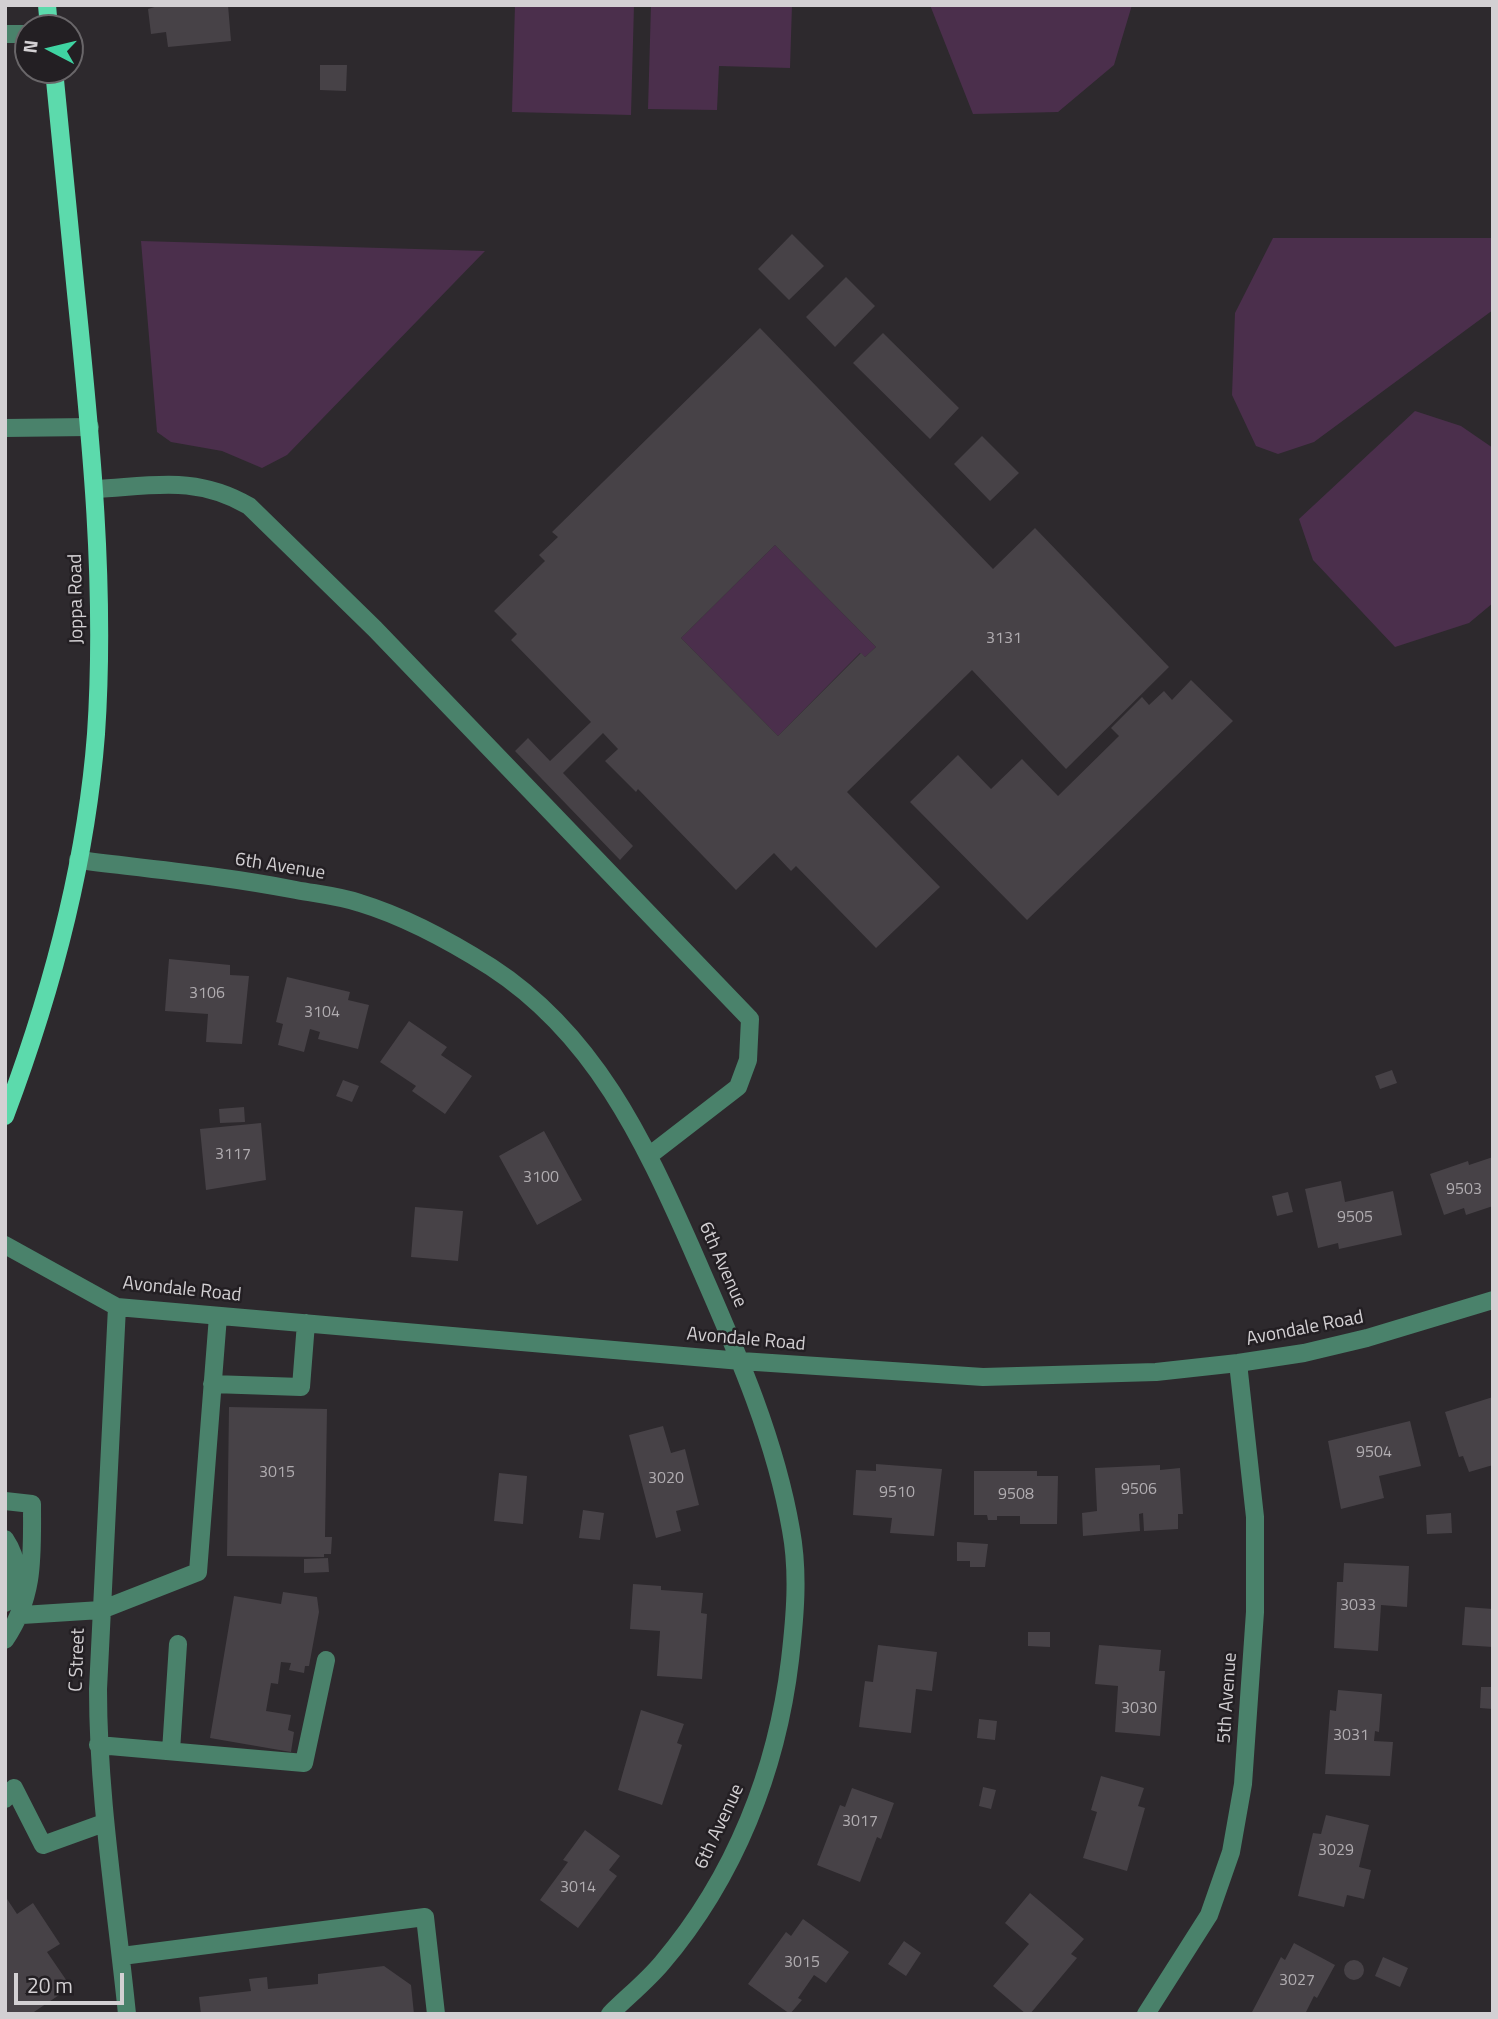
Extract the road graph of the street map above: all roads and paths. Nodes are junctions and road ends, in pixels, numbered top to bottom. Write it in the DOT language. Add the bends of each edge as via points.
graph roads {
  1 [pos="55,84"];
  2 [pos="90,427"];
  3 [pos="5,428"];
  4 [pos="95,489"];
  5 [pos="78,860"];
  6 [pos="5,1116"];
  7 [pos="650,1156"];
  8 [pos="5,1245"];
  9 [pos="1493,1300"];
  10 [pos="117,1307"];
  11 [pos="218,1315"];
  12 [pos="306,1323"];
  13 [pos="741,1361"];
  14 [pos="1238,1363"];
  15 [pos="212,1384"];
  16 [pos="5,1501"];
  17 [pos="5,1539"];
  18 [pos="5,1604"];
  19 [pos="101,1610"];
  20 [pos="22,1615"];
  21 [pos="5,1640"];
  22 [pos="178,1644"];
  23 [pos="327,1660"];
  24 [pos="98,1745"];
  25 [pos="171,1751"];
  26 [pos="5,1799"];
  27 [pos="104,1823"];
  28 [pos="122,1956"];
  29 [pos="127,2014"];
  30 [pos="436,2014"];
  31 [pos="610,2014"];
  32 [pos="1146,2014"];
  1 -- 2 [label="main road, Joppa Road"];
  2 -- 3 [label="street"];
  2 -- 4 [label="main road, Joppa Road"];
  4 -- 5 [label="main road, Joppa Road" via="96,736"];
  4 -- 7 [label="street" via="188,484 249,506 375,629 750,1019 748,1060 738,1087"];
  5 -- 6 [label="main road, Joppa Road" via="53,974"];
  5 -- 7 [label="street, 6th Avenue" via="266,884 357,901 420,928 492,968 559,1026 614,1090"];
  7 -- 13 [label="street, 6th Avenue"];
  8 -- 10 [label="street, Avondale Road"];
  9 -- 14 [label="street, Avondale Road" via="1367,1338"];
  10 -- 11 [label="street, Avondale Road"];
  10 -- 19 [label="street, C Street"];
  11 -- 12 [label="street, Avondale Road"];
  11 -- 15 [label="street"];
  12 -- 13 [label="street, Avondale Road"];
  12 -- 15 [label="street" via="301,1387"];
  13 -- 14 [label="street, Avondale Road" via="983,1377 1132,1373"];
  13 -- 31 [label="street, 6th Avenue" via="779,1473 792,1533 795,1620 780,1728 765,1780 710,1897 662,1964"];
  14 -- 32 [label="street, 5th Avenue" via="1255,1517 1255,1612 1243,1784 1231,1852 1209,1915"];
  15 -- 19 [label="street" via="198,1572"];
  16 -- 20 [label="street" via="32,1504 32,1562"];
  17 -- 18 [label="street" via="18,1568"];
  19 -- 20 [label="street"];
  19 -- 24 [label="street, C Street"];
  20 -- 21 [label="street"];
  22 -- 25 [label="street"];
  23 -- 25 [label="street" via="304,1763"];
  24 -- 25 [label="street"];
  24 -- 27 [label="street, C Street"];
  26 -- 27 [label="street" via="14,1788 43,1845"];
  27 -- 28 [label="street, C Street"];
  28 -- 29 [label="street, C Street"];
  28 -- 30 [label="street" via="425,1917"];
}
